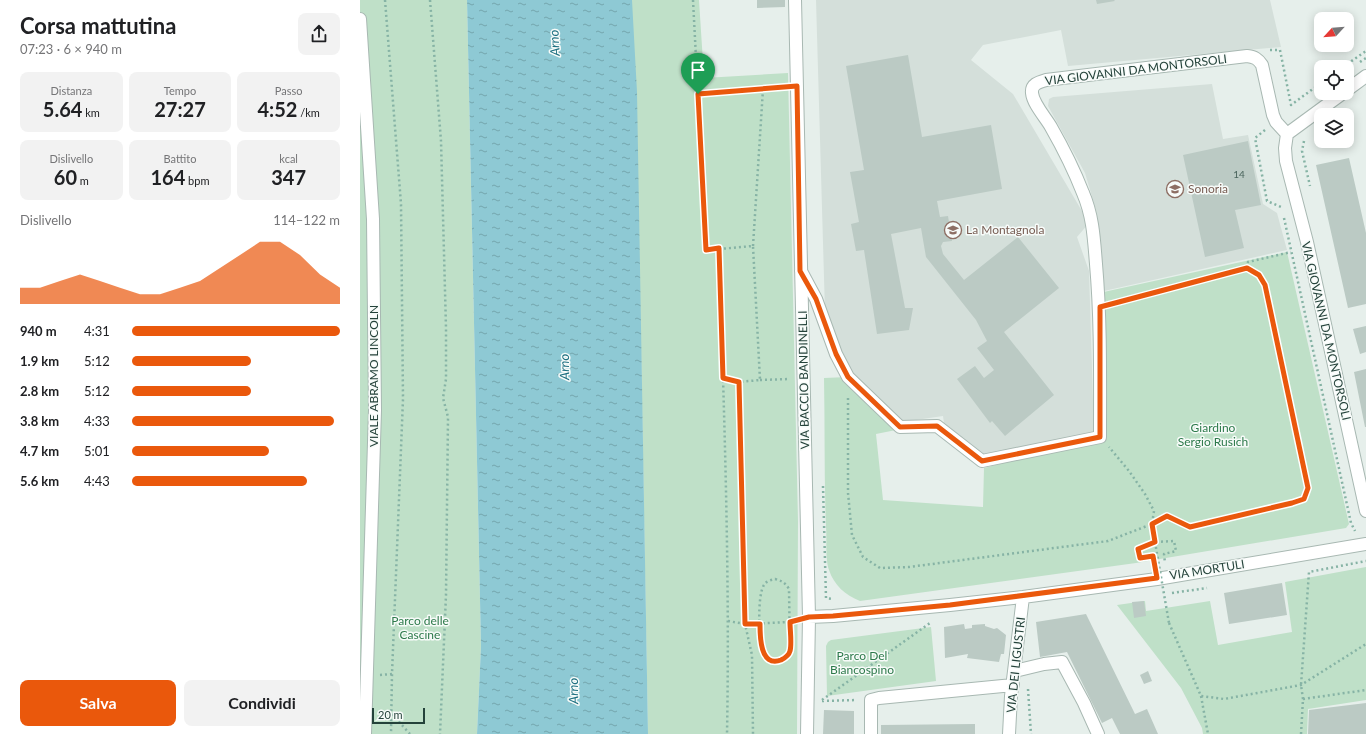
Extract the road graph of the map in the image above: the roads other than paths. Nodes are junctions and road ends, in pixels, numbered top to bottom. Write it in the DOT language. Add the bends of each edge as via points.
graph roads {
  1 [pos="795,0"];
  2 [pos="360,19"];
  3 [pos="361,41"];
  4 [pos="1366,76"];
  5 [pos="1354,85"];
  6 [pos="1333,100"];
  7 [pos="1287,134"];
  8 [pos="800,271"];
  9 [pos="1363,480"];
  10 [pos="1366,511"];
  11 [pos="1366,544"];
  12 [pos="1023,597"];
  13 [pos="809,617"];
  14 [pos="1015,671"];
  15 [pos="364,675"];
  16 [pos="1013,685"];
  17 [pos="365,734"];
  18 [pos="807,734"];
  19 [pos="871,734"];
  20 [pos="1009,734"];
  21 [pos="1098,734"];
  1 -- 8 [label="street, VIA BACCIO BANDINELLI"];
  2 -- 3 [label="street, VIALE ABRAMO LINCOLN"];
  3 -- 15 [label="street, VIALE ABRAMO LINCOLN" via="372,220 375,410"];
  4 -- 5 [label="street"];
  6 -- 7 [label="street"];
  7 -- 8 [label="street, VIA GIOVANNI DA MONTORSOLI" via="1274,118 1262,65 1254,57 1046,80 1034,85 1034,99 1051,126 1089,206 1100,307 1100,437 982,461 937,426 900,427 848,377 836,354 816,299"];
  7 -- 9 [label="street, VIA GIOVANNI DA MONTORSOLI" via="1286,161"];
  8 -- 13 [label="street, VIA BACCIO BANDINELLI"];
  9 -- 10 [label="street, VIA GIOVANNI DA MONTORSOLI"];
  11 -- 12 [label="street, VIA MORTULI" via="1162,578"];
  12 -- 13 [label="street, VIA MORTULI"];
  12 -- 14 [label="street, VIA DEI LIGUSTRI"];
  13 -- 18 [label="street, VIA BACCIO BANDINELLI"];
  14 -- 16 [label="street, VIA DEI LIGUSTRI"];
  14 -- 21 [label="street" via="1062,662"];
  15 -- 17 [label="street, VIALE ABRAMO LINCOLN"];
  16 -- 19 [label="street" via="871,700"];
  16 -- 20 [label="street, VIA DEI LIGUSTRI"];
}
